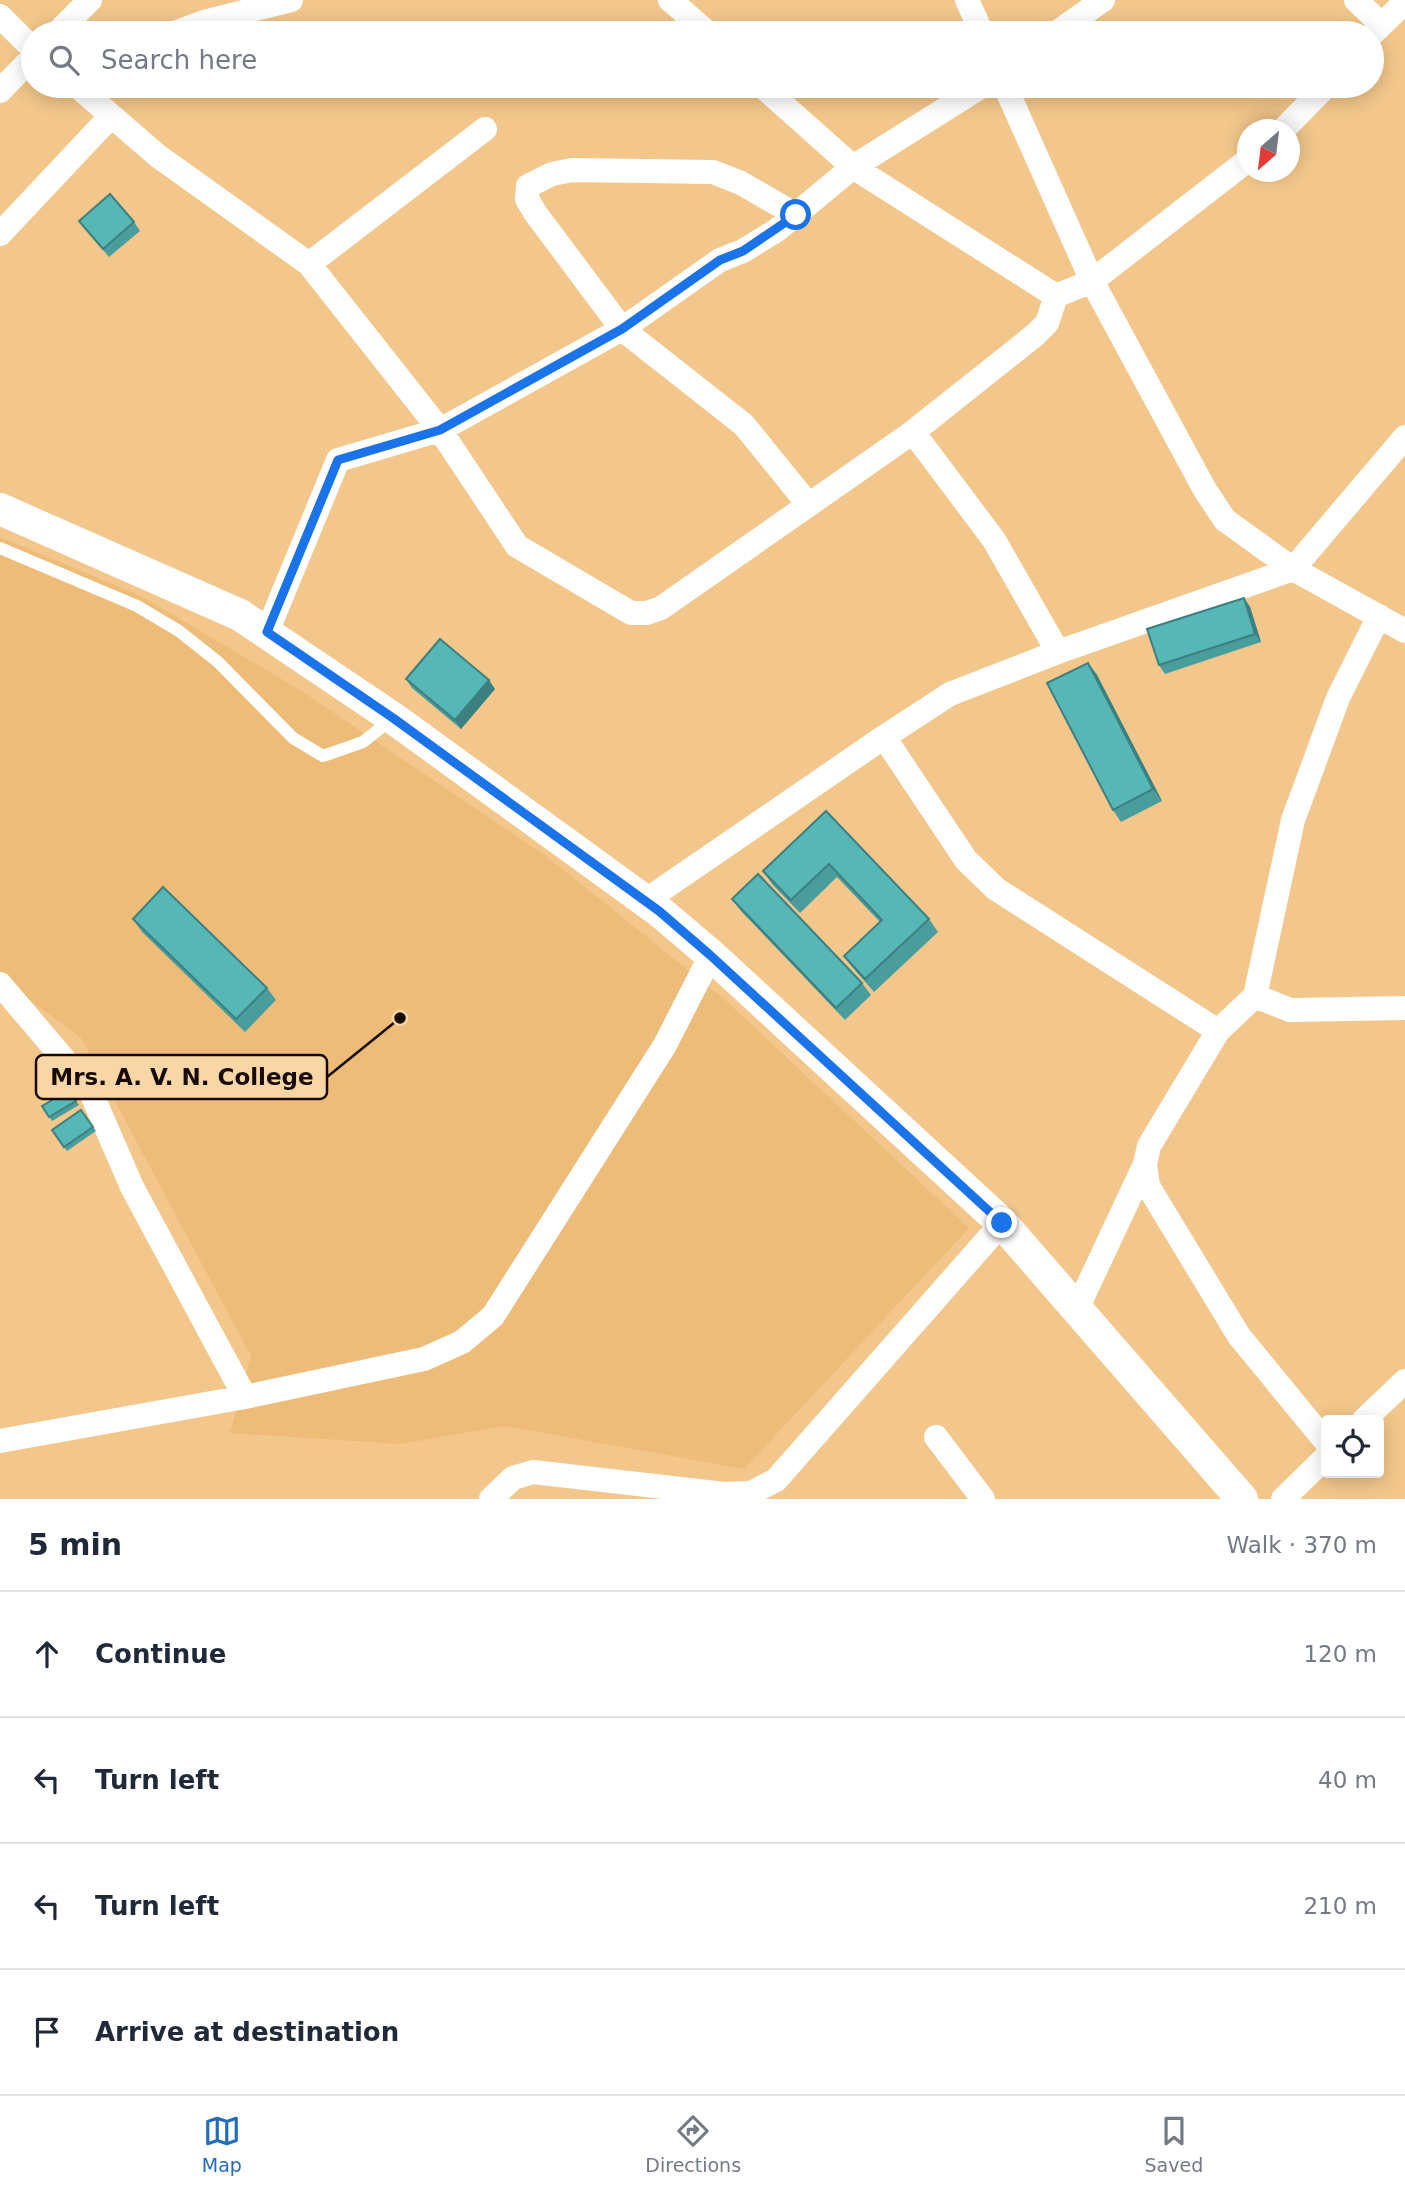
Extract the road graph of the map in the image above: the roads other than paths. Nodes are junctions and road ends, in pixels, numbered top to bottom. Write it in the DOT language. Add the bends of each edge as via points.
graph roads {
  1 [pos="90,0"];
  2 [pos="290,0"];
  3 [pos="967,0"];
  4 [pos="1103,0"];
  5 [pos="1356,0"];
  6 [pos="1405,2"];
  7 [pos="689,5"];
  8 [pos="0,16"];
  9 [pos="69,21"];
  10 [pos="208,21"];
  11 [pos="700,21"];
  12 [pos="977,21"];
  13 [pos="1073,21"];
  14 [pos="1370,21"];
  15 [pos="1384,22"];
  16 [pos="21,37"];
  17 [pos="21,70"];
  18 [pos="0,92"];
  19 [pos="96,98"];
  20 [pos="98,98"];
  21 [pos="775,98"];
  22 [pos="963,98"];
  23 [pos="1010,98"];
  24 [pos="1314,98"];
  25 [pos="1294,119"];
  26 [pos="485,129"];
  27 [pos="853,167"];
  28 [pos="1237,169"];
  29 [pos="796,215"];
  30 [pos="0,234"];
  31 [pos="309,264"];
  32 [pos="1092,281"];
  33 [pos="1056,296"];
  34 [pos="622,329"];
  35 [pos="440,430"];
  36 [pos="913,432"];
  37 [pos="1405,437"];
  38 [pos="808,504"];
  39 [pos="0,509"];
  40 [pos="0,548"];
  41 [pos="1293,569"];
  42 [pos="1379,616"];
  43 [pos="1405,631"];
  44 [pos="267,632"];
  45 [pos="1058,652"];
  46 [pos="393,718"];
  47 [pos="884,737"];
  48 [pos="645,901"];
  49 [pos="710,955"];
  50 [pos="0,984"];
  51 [pos="1255,996"];
  52 [pos="1405,1008"];
  53 [pos="1218,1031"];
  54 [pos="1145,1164"];
  55 [pos="1002,1223"];
  56 [pos="1077,1309"];
  57 [pos="1405,1381"];
  58 [pos="246,1397"];
  59 [pos="1369,1415"];
  60 [pos="1321,1436"];
  61 [pos="936,1437"];
  62 [pos="0,1441"];
  63 [pos="1321,1462"];
  64 [pos="751,1496"];
  65 [pos="491,1499"];
  66 [pos="983,1499"];
  67 [pos="1242,1499"];
  68 [pos="1283,1499"];
  1 -- 9 [label="street"];
  2 -- 10 [label="street"];
  3 -- 12 [label="street"];
  4 -- 13 [label="street"];
  5 -- 14 [label="street"];
  6 -- 15 [label="street"];
  7 -- 11 [label="street"];
  8 -- 16 [label="street"];
  17 -- 18 [label="street"];
  19 -- 30 [label="street"];
  20 -- 31 [label="street" via="158,156"];
  21 -- 27 [label="street"];
  22 -- 27 [label="street"];
  23 -- 32 [label="street"];
  24 -- 25 [label="street"];
  26 -- 31 [label="street"];
  27 -- 29 [label="street"];
  27 -- 33 [label="street"];
  28 -- 32 [label="street"];
  29 -- 34 [label="street" via="754,244 720,260"];
  29 -- 34 [label="street" via="713,172 572,170 552,173 528,186 527,199 536,214"];
  31 -- 35 [label="street"];
  32 -- 33 [label="street"];
  32 -- 41 [label="street" via="1225,520"];
  33 -- 36 [label="street" via="1047,323 1035,335"];
  34 -- 35 [label="street"];
  34 -- 38 [label="street" via="744,425"];
  35 -- 38 [label="street" via="517,546 631,613 661,608"];
  35 -- 44 [label="street" via="338,460"];
  36 -- 38 [label="street"];
  36 -- 45 [label="street" via="993,540"];
  37 -- 41 [label="street"];
  39 -- 44 [label="street" via="240,615"];
  40 -- 46 [label="lane" via="137,606 179,631 218,662 293,738 323,755 363,742"];
  41 -- 42 [label="street"];
  41 -- 45 [label="street"];
  42 -- 43 [label="street"];
  42 -- 51 [label="street" via="1338,698 1293,820"];
  44 -- 46 [label="street"];
  45 -- 47 [label="street" via="950,694"];
  46 -- 48 [label="street"];
  47 -- 48 [label="street"];
  47 -- 53 [label="street" via="967,860 996,889"];
  48 -- 49 [label="street"];
  49 -- 55 [label="street"];
  49 -- 58 [label="street" via="665,1045 493,1316 461,1342 424,1359"];
  50 -- 58 [label="street" via="90,1090 132,1187"];
  51 -- 52 [label="street" via="1290,1010"];
  51 -- 53 [label="street"];
  53 -- 54 [label="street" via="1149,1146"];
  54 -- 56 [label="street"];
  54 -- 60 [label="street" via="1148,1186 1239,1336"];
  55 -- 56 [label="street"];
  55 -- 64 [label="street" via="776,1480"];
  56 -- 67 [label="street"];
  57 -- 59 [label="street"];
  58 -- 62 [label="street"];
  61 -- 66 [label="street"];
  63 -- 68 [label="street"];
  64 -- 65 [label="street" via="533,1472 513,1478"];
}
